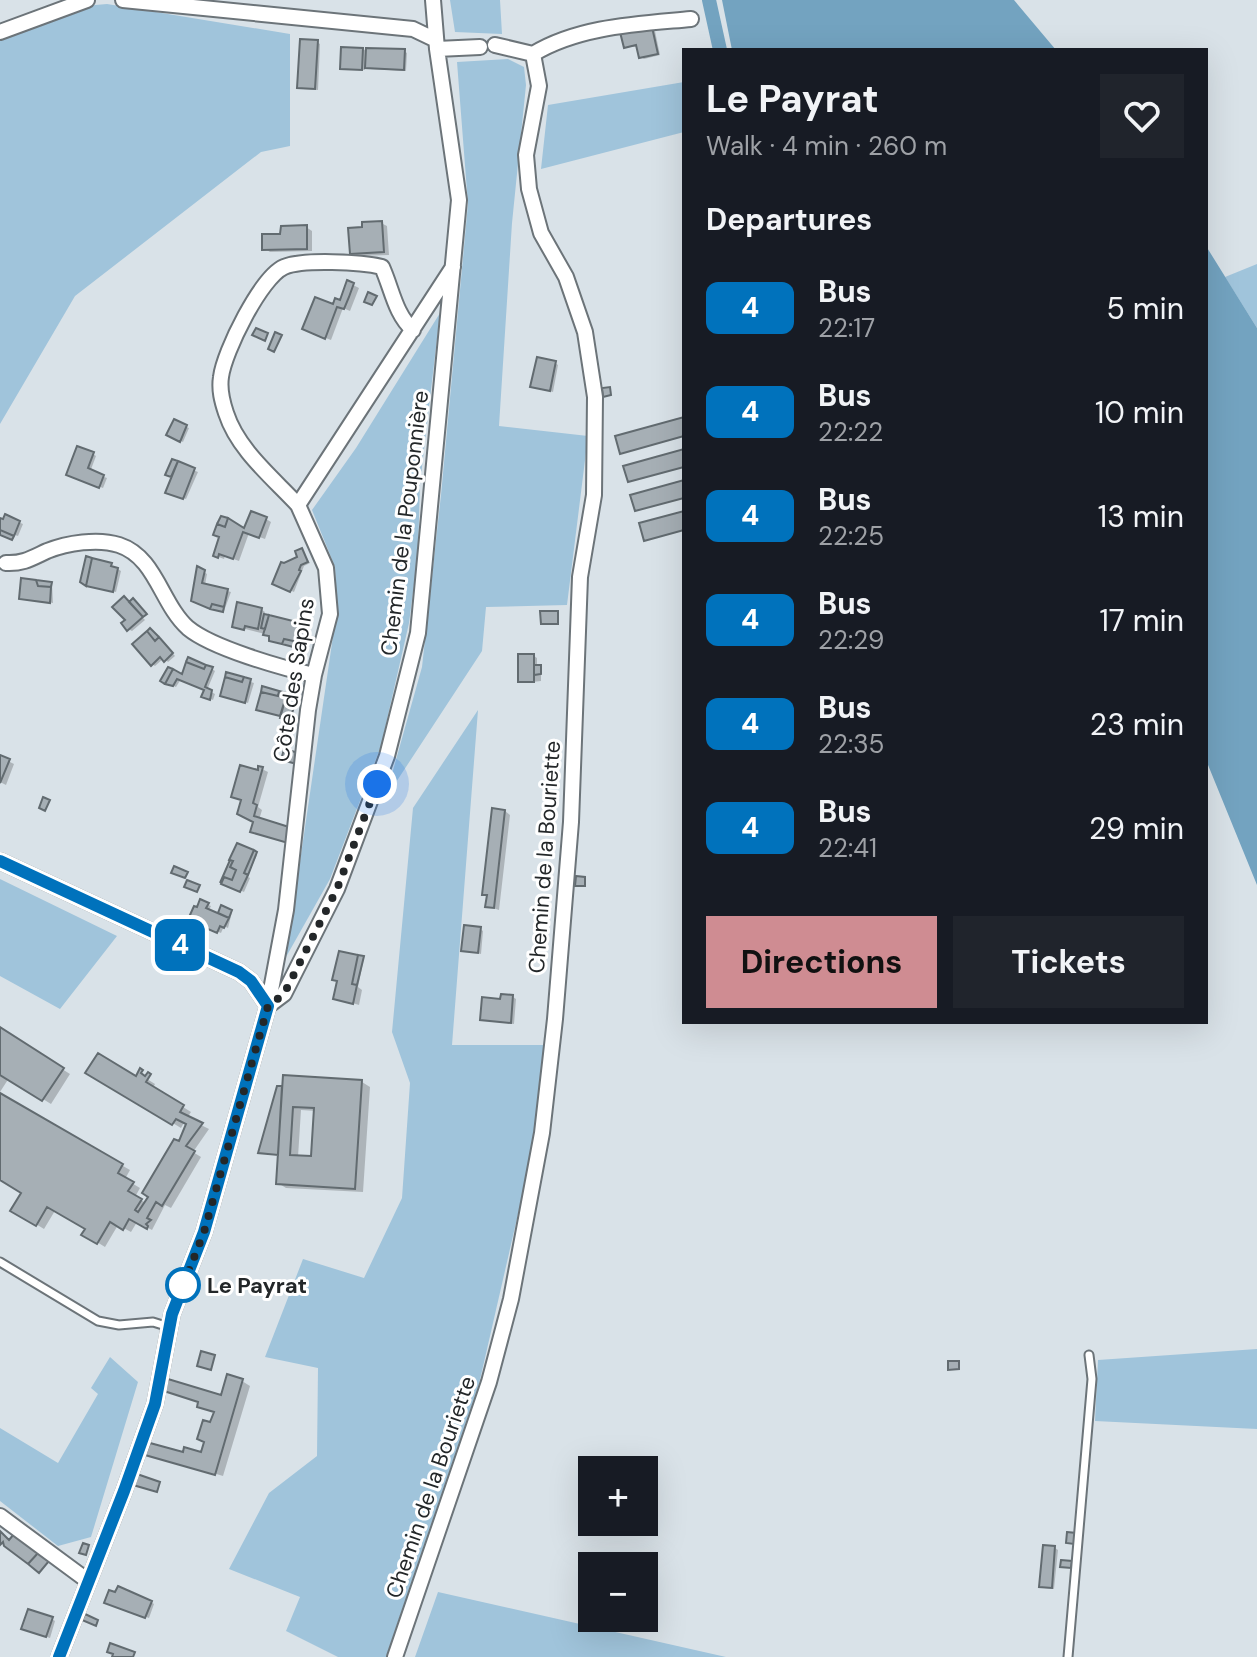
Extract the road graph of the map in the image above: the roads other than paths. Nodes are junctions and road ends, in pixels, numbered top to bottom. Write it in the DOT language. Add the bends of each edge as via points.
graph roads {
  1 [pos="87,0"];
  2 [pos="123,0"];
  3 [pos="433,0"];
  4 [pos="691,19"];
  5 [pos="0,32"];
  6 [pos="437,45"];
  7 [pos="533,54"];
  8 [pos="453,267"];
  9 [pos="413,330"];
  10 [pos="298,505"];
  11 [pos="6,563"];
  12 [pos="314,675"];
  13 [pos="0,861"];
  14 [pos="268,1006"];
  15 [pos="0,1262"];
  16 [pos="169,1327"];
  17 [pos="1089,1355"];
  18 [pos="0,1516"];
  19 [pos="88,1581"];
  20 [pos="59,1657"];
  21 [pos="395,1657"];
  22 [pos="1068,1657"];
  1 -- 5 [label="street"];
  2 -- 6 [label="street" via="413,29"];
  3 -- 6 [label="street, Chemin de la Pouponnière"];
  4 -- 7 [label="street" via="596,31 554,41"];
  6 -- 7 [label="street"];
  6 -- 8 [label="street, Chemin de la Pouponnière" via="459,200"];
  7 -- 21 [label="street, Chemin de la Bouriette" via="539,86 526,155 529,189 541,233 566,277 585,332 595,397 594,495 580,577 571,822 556,1006 542,1133 511,1299 489,1382"];
  8 -- 9 [label="street"];
  8 -- 14 [label="street, Chemin de la Pouponnière" via="418,633 399,710 337,889 284,994"];
  9 -- 10 [label="street"];
  9 -- 10 [label="street, Côte des Sapins" via="400,315 382,267 288,265 267,278 236,335 220,389 239,442"];
  10 -- 12 [label="street, Côte des Sapins" via="326,568 329,591 330,614"];
  11 -- 12 [label="street" via="25,562 60,547 117,544 145,563 189,629 217,644"];
  12 -- 14 [label="street, Côte des Sapins" via="286,910"];
  13 -- 14 [label="street" via="239,972"];
  14 -- 16 [label="street, Chemin de la Pouponnière" via="204,1232"];
  15 -- 16 [label="lane" via="98,1321"];
  16 -- 19 [label="street, Chemin de la Pouponnière" via="155,1404"];
  17 -- 22 [label="lane" via="1092,1379"];
  18 -- 19 [label="street"];
  19 -- 20 [label="street, Chemin de la Pouponnière"];
}
